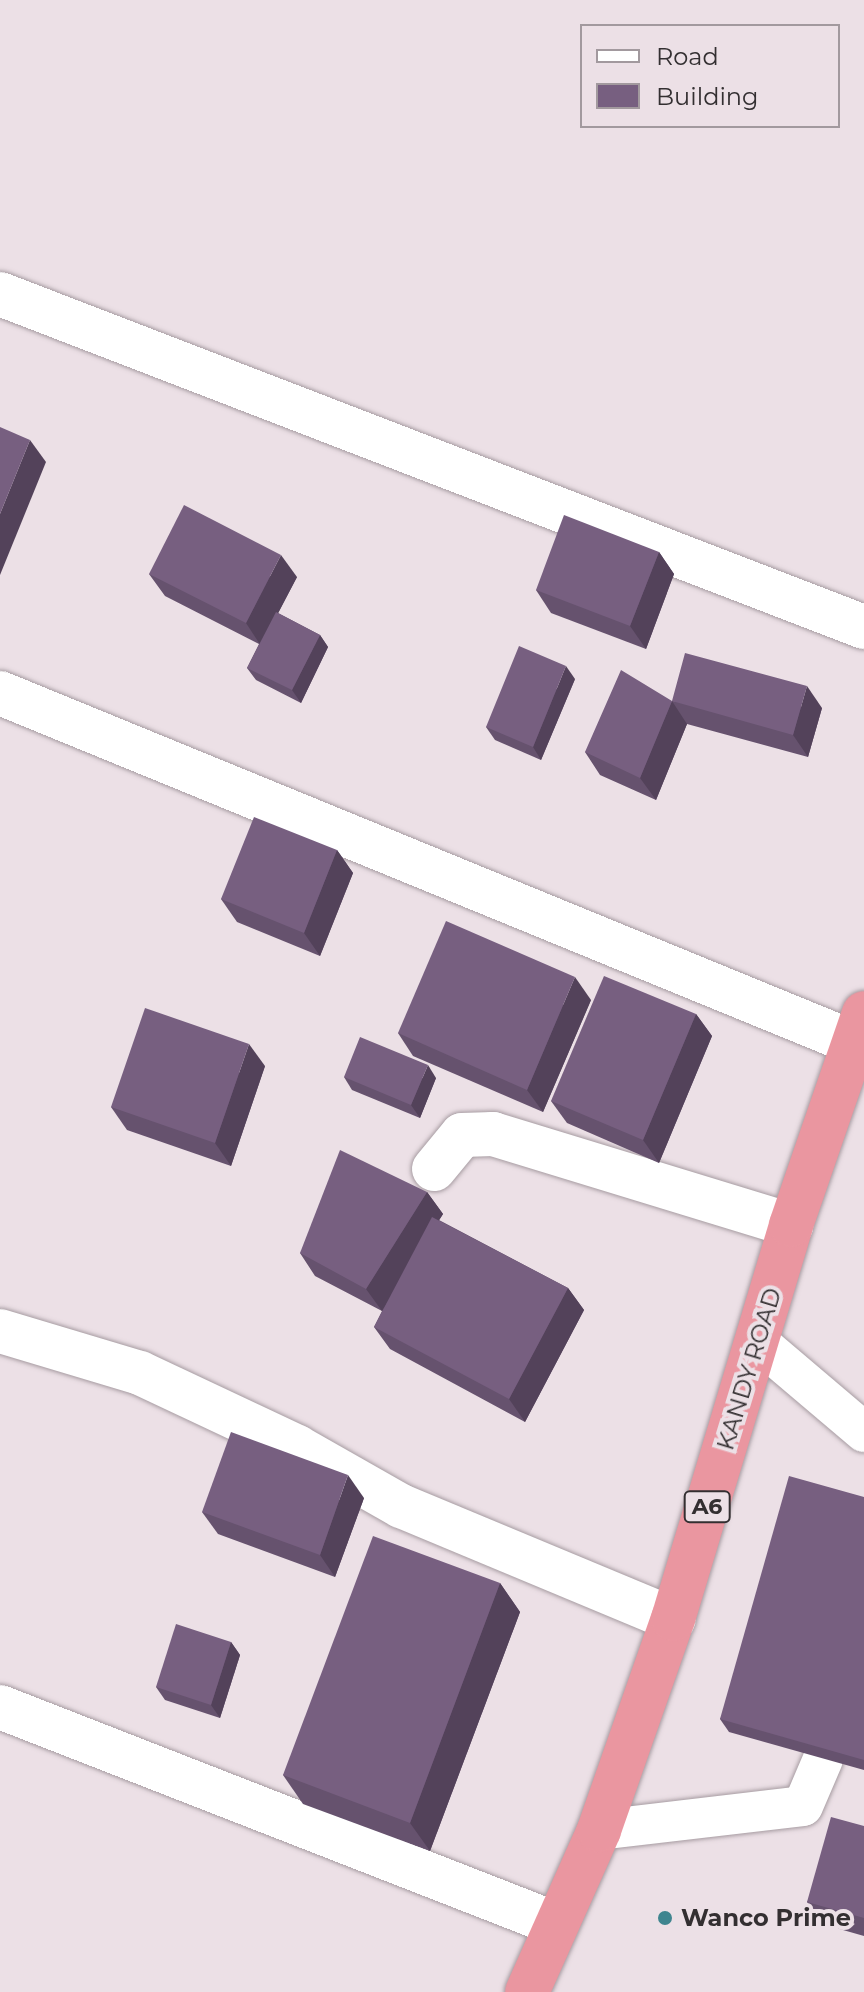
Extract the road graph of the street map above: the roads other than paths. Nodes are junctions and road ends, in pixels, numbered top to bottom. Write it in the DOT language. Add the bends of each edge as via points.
graph roads {
  1 [pos="0,294"];
  2 [pos="864,627"];
  3 [pos="0,693"];
  4 [pos="858,1028"];
  5 [pos="434,1169"];
  6 [pos="791,1225"];
  7 [pos="0,1331"];
  8 [pos="758,1342"];
  9 [pos="864,1432"];
  10 [pos="673,1619"];
  11 [pos="0,1707"];
  12 [pos="823,1759"];
  13 [pos="599,1830"];
  14 [pos="556,1924"];
  15 [pos="527,1992"];
  1 -- 2 [label="street"];
  3 -- 4 [label="street"];
  4 -- 6 [label="highway, KANDY ROAD / A6"];
  5 -- 6 [label="street" via="462,1135 493,1134"];
  6 -- 8 [label="highway, KANDY ROAD / A6"];
  7 -- 10 [label="street" via="140,1373 297,1447 401,1506"];
  8 -- 9 [label="lane"];
  8 -- 10 [label="highway, KANDY ROAD / A6"];
  10 -- 13 [label="highway, KANDY ROAD / A6"];
  11 -- 14 [label="street"];
  12 -- 13 [label="lane" via="803,1806"];
  13 -- 14 [label="highway, KANDY ROAD / A6"];
  14 -- 15 [label="highway, KANDY ROAD / A6"];
}
